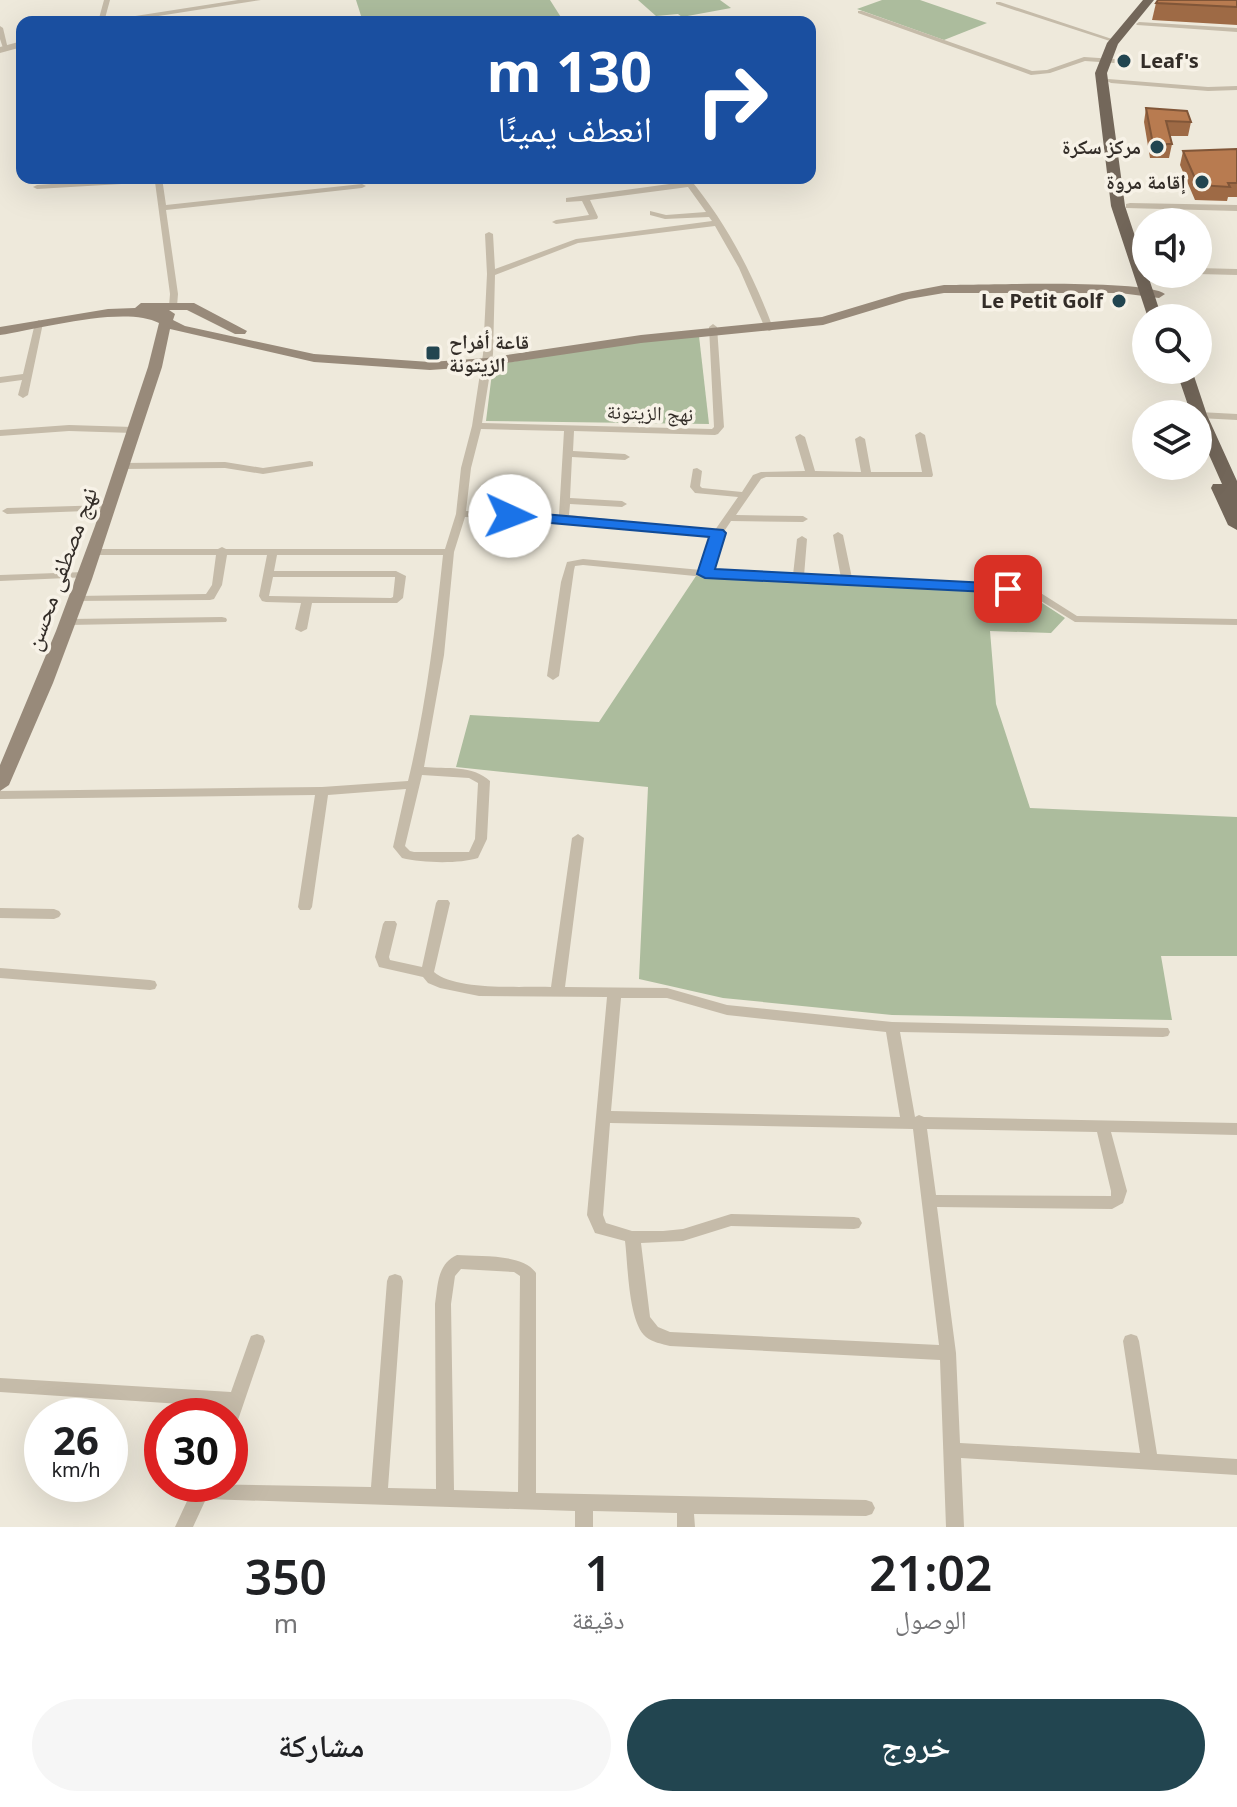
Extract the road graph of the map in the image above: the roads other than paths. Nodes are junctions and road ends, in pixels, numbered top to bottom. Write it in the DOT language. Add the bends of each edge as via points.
graph roads {
  1 [pos="257,0"];
  2 [pos="1149,0"];
  3 [pos="1159,0"];
  4 [pos="998,3"];
  5 [pos="860,12"];
  6 [pos="131,16"];
  7 [pos="1139,24"];
  8 [pos="0,28"];
  9 [pos="1237,30"];
  10 [pos="1115,41"];
  11 [pos="3,49"];
  12 [pos="1109,60"];
  13 [pos="1111,81"];
  14 [pos="1237,88"];
  15 [pos="77,184"];
  16 [pos="159,184"];
  17 [pos="669,184"];
  18 [pos="689,184"];
  19 [pos="362,186"];
  20 [pos="37,187"];
  21 [pos="585,198"];
  22 [pos="569,200"];
  23 [pos="1130,206"];
  24 [pos="161,208"];
  25 [pos="1237,208"];
  26 [pos="1132,212"];
  27 [pos="653,213"];
  28 [pos="711,214"];
  29 [pos="556,222"];
  30 [pos="718,223"];
  31 [pos="489,234"];
  32 [pos="1132,239"];
  33 [pos="1212,271"];
  34 [pos="1237,272"];
  35 [pos="491,274"];
  36 [pos="1136,288"];
  37 [pos="173,306"];
  38 [pos="211,319"];
  39 [pos="165,321"];
  40 [pos="39,323"];
  41 [pos="773,326"];
  42 [pos="0,329"];
  43 [pos="714,329"];
  44 [pos="189,330"];
  45 [pos="488,358"];
  46 [pos="156,364"];
  47 [pos="27,376"];
  48 [pos="0,380"];
  49 [pos="23,395"];
  50 [pos="1212,416"];
  51 [pos="1237,417"];
  52 [pos="477,426"];
  53 [pos="569,428"];
  54 [pos="133,430"];
  55 [pos="0,433"];
  56 [pos="920,435"];
  57 [pos="800,437"];
  58 [pos="860,439"];
  59 [pos="1212,451"];
  60 [pos="567,454"];
  61 [pos="625,457"];
  62 [pos="310,464"];
  63 [pos="122,466"];
  64 [pos="697,471"];
  65 [pos="1212,471"];
  66 [pos="811,474"];
  67 [pos="867,475"];
  68 [pos="744,495"];
  69 [pos="1237,499"];
  70 [pos="565,501"];
  71 [pos="622,504"];
  72 [pos="109,508"];
  73 [pos="7,511"];
  74 [pos="461,514"];
  75 [pos="564,518"];
  76 [pos="729,518"];
  77 [pos="803,519"];
  78 [pos="1237,525"];
  79 [pos="718,533"];
  80 [pos="838,535"];
  81 [pos="802,539"];
  82 [pos="222,550"];
  83 [pos="273,551"];
  84 [pos="92,552"];
  85 [pos="449,552"];
  86 [pos="268,574"];
  87 [pos="705,574"];
  88 [pos="85,575"];
  89 [pos="0,578"];
  90 [pos="798,579"];
  91 [pos="847,581"];
  92 [pos="76,599"];
  93 [pos="307,601"];
  94 [pos="222,620"];
  95 [pos="69,622"];
  96 [pos="1237,622"];
  97 [pos="301,629"];
  98 [pos="553,676"];
  99 [pos="416,771"];
  100 [pos="0,785"];
  101 [pos="412,785"];
  102 [pos="322,791"];
  103 [pos="0,795"];
  104 [pos="578,838"];
  105 [pos="443,903"];
  106 [pos="305,907"];
  107 [pos="0,913"];
  108 [pos="54,914"];
  109 [pos="390,924"];
  110 [pos="0,973"];
  111 [pos="427,973"];
  112 [pos="150,985"];
  113 [pos="557,993"];
  114 [pos="614,994"];
  115 [pos="892,1027"];
  116 [pos="1163,1032"];
  117 [pos="604,1117"];
  118 [pos="914,1120"];
  119 [pos="1102,1125"];
  120 [pos="1237,1129"];
  121 [pos="931,1201"];
  122 [pos="854,1223"];
  123 [pos="632,1237"];
  124 [pos="395,1281"];
  125 [pos="257,1341"];
  126 [pos="1131,1341"];
  127 [pos="948,1353"];
  128 [pos="0,1385"];
  129 [pos="206,1398"];
  130 [pos="239,1398"];
  131 [pos="953,1450"];
  132 [pos="1150,1462"];
  133 [pos="1237,1467"];
  134 [pos="248,1489"];
  135 [pos="379,1494"];
  136 [pos="445,1497"];
  137 [pos="527,1500"];
  138 [pos="196,1502"];
  139 [pos="584,1502"];
  140 [pos="685,1508"];
  141 [pos="866,1508"];
  142 [pos="184,1527"];
  143 [pos="584,1527"];
  144 [pos="686,1527"];
  145 [pos="955,1527"];
  1 -- 6 [label="street"];
  2 -- 10 [label="main road"];
  3 -- 7 [label="main road"];
  4 -- 10 [label="street"];
  5 -- 12 [label="street" via="1031,73 1084,59"];
  7 -- 9 [label="street"];
  7 -- 12 [label="main road"];
  8 -- 11 [label="street"];
  10 -- 12 [label="main road"];
  12 -- 13 [label="main road"];
  12 -- 32 [label="main road" via="1101,73 1118,206"];
  13 -- 14 [label="street"];
  13 -- 23 [label="main road"];
  15 -- 20 [label="street"];
  16 -- 24 [label="street"];
  17 -- 21 [label="street"];
  18 -- 28 [label="street"];
  19 -- 24 [label="street"];
  21 -- 22 [label="street"];
  21 -- 29 [label="street" via="594,217"];
  23 -- 25 [label="street"];
  23 -- 26 [label="main road"];
  24 -- 37 [label="street"];
  27 -- 28 [label="street"];
  28 -- 30 [label="street"];
  30 -- 35 [label="street" via="576,241"];
  30 -- 41 [label="street"];
  31 -- 35 [label="street"];
  33 -- 34 [label="street"];
  35 -- 45 [label="street"];
  36 -- 41 [label="main road" via="929,290 838,318"];
  37 -- 38 [label="main road" via="195,307"];
  37 -- 39 [label="main road, نهج مصطفى محسن"];
  37 -- 42 [label="main road" via="109,309"];
  38 -- 44 [label="main road, نهج مصطفى محسن"];
  38 -- 45 [label="main road" via="263,339 333,352"];
  39 -- 40 [label="main road" via="129,312"];
  39 -- 44 [label="main road"];
  39 -- 46 [label="main road, نهج مصطفى محسن"];
  40 -- 42 [label="main road"];
  40 -- 47 [label="street"];
  41 -- 43 [label="main road"];
  43 -- 45 [label="main road"];
  43 -- 53 [label="street, نهج الزيتونة" via="718,430"];
  44 -- 45 [label="main road" via="329,360 430,366"];
  44 -- 46 [label="main road, نهج مصطفى محسن" via="169,343"];
  45 -- 52 [label="street"];
  46 -- 54 [label="main road, نهج مصطفى محسن"];
  47 -- 48 [label="street"];
  47 -- 49 [label="street"];
  50 -- 51 [label="street"];
  52 -- 53 [label="street, نهج الزيتونة"];
  52 -- 74 [label="street"];
  53 -- 60 [label="street"];
  54 -- 55 [label="street"];
  54 -- 63 [label="main road, نهج مصطفى محسن"];
  56 -- 67 [label="street" via="928,475"];
  57 -- 66 [label="street"];
  58 -- 67 [label="street"];
  59 -- 69 [label="main road"];
  60 -- 61 [label="street"];
  60 -- 70 [label="street"];
  62 -- 63 [label="street" via="263,471 225,465"];
  63 -- 72 [label="main road, نهج مصطفى محسن"];
  64 -- 68 [label="street" via="699,491"];
  65 -- 78 [label="main road"];
  66 -- 67 [label="street"];
  66 -- 68 [label="street" via="761,475"];
  68 -- 76 [label="street"];
  70 -- 71 [label="street"];
  70 -- 75 [label="street"];
  72 -- 73 [label="street"];
  72 -- 84 [label="main road, نهج مصطفى محسن"];
  74 -- 75 [label="street"];
  74 -- 85 [label="street"];
  75 -- 79 [label="street"];
  76 -- 77 [label="street"];
  76 -- 79 [label="street"];
  79 -- 87 [label="street"];
  80 -- 91 [label="street"];
  81 -- 90 [label="street"];
  82 -- 83 [label="street"];
  82 -- 84 [label="street"];
  82 -- 92 [label="street" via="210,597"];
  83 -- 85 [label="street"];
  83 -- 86 [label="street"];
  84 -- 88 [label="main road, نهج مصطفى محسن"];
  85 -- 99 [label="street" via="438,655"];
  86 -- 93 [label="street" via="266,599"];
  86 -- 93 [label="street" via="401,576 393,601"];
  87 -- 90 [label="street"];
  87 -- 98 [label="street" via="612,563 569,565"];
  88 -- 89 [label="street"];
  88 -- 92 [label="main road, نهج مصطفى محسن"];
  90 -- 91 [label="street"];
  91 -- 96 [label="street" via="1022,590 1048,598 1075,619"];
  92 -- 95 [label="main road, نهج مصطفى محسن"];
  93 -- 97 [label="street"];
  94 -- 95 [label="street"];
  95 -- 100 [label="main road, نهج مصطفى محسن"];
  99 -- 101 [label="street"];
  99 -- 101 [label="street" via="471,774 484,781 481,839 474,855 414,856 402,851"];
  101 -- 102 [label="street"];
  102 -- 103 [label="street"];
  102 -- 106 [label="street"];
  104 -- 113 [label="street"];
  105 -- 111 [label="street"];
  107 -- 108 [label="street"];
  109 -- 111 [label="street" via="382,962"];
  110 -- 112 [label="street"];
  111 -- 113 [label="street" via="459,988"];
  113 -- 114 [label="street"];
  114 -- 115 [label="street" via="667,993 727,1010"];
  114 -- 117 [label="street"];
  115 -- 116 [label="street"];
  115 -- 118 [label="street"];
  117 -- 118 [label="street"];
  117 -- 123 [label="street" via="596,1223"];
  118 -- 119 [label="street"];
  118 -- 121 [label="street"];
  119 -- 120 [label="street"];
  119 -- 121 [label="street" via="1119,1191 1112,1203"];
  121 -- 127 [label="street"];
  122 -- 123 [label="street" via="739,1219 683,1235"];
  123 -- 127 [label="street" via="642,1317 655,1335"];
  124 -- 135 [label="street"];
  125 -- 130 [label="street"];
  126 -- 132 [label="street"];
  127 -- 131 [label="street"];
  128 -- 129 [label="street"];
  131 -- 132 [label="street"];
  131 -- 145 [label="street"];
  132 -- 133 [label="street"];
  134 -- 135 [label="street"];
  135 -- 136 [label="street"];
  136 -- 137 [label="street"];
  136 -- 137 [label="street" via="443,1304 447,1274 457,1262 517,1266 528,1273"];
  137 -- 139 [label="street"];
  138 -- 142 [label="street"];
  139 -- 140 [label="street"];
  139 -- 143 [label="street"];
  140 -- 141 [label="street"];
  140 -- 144 [label="street"];
}
